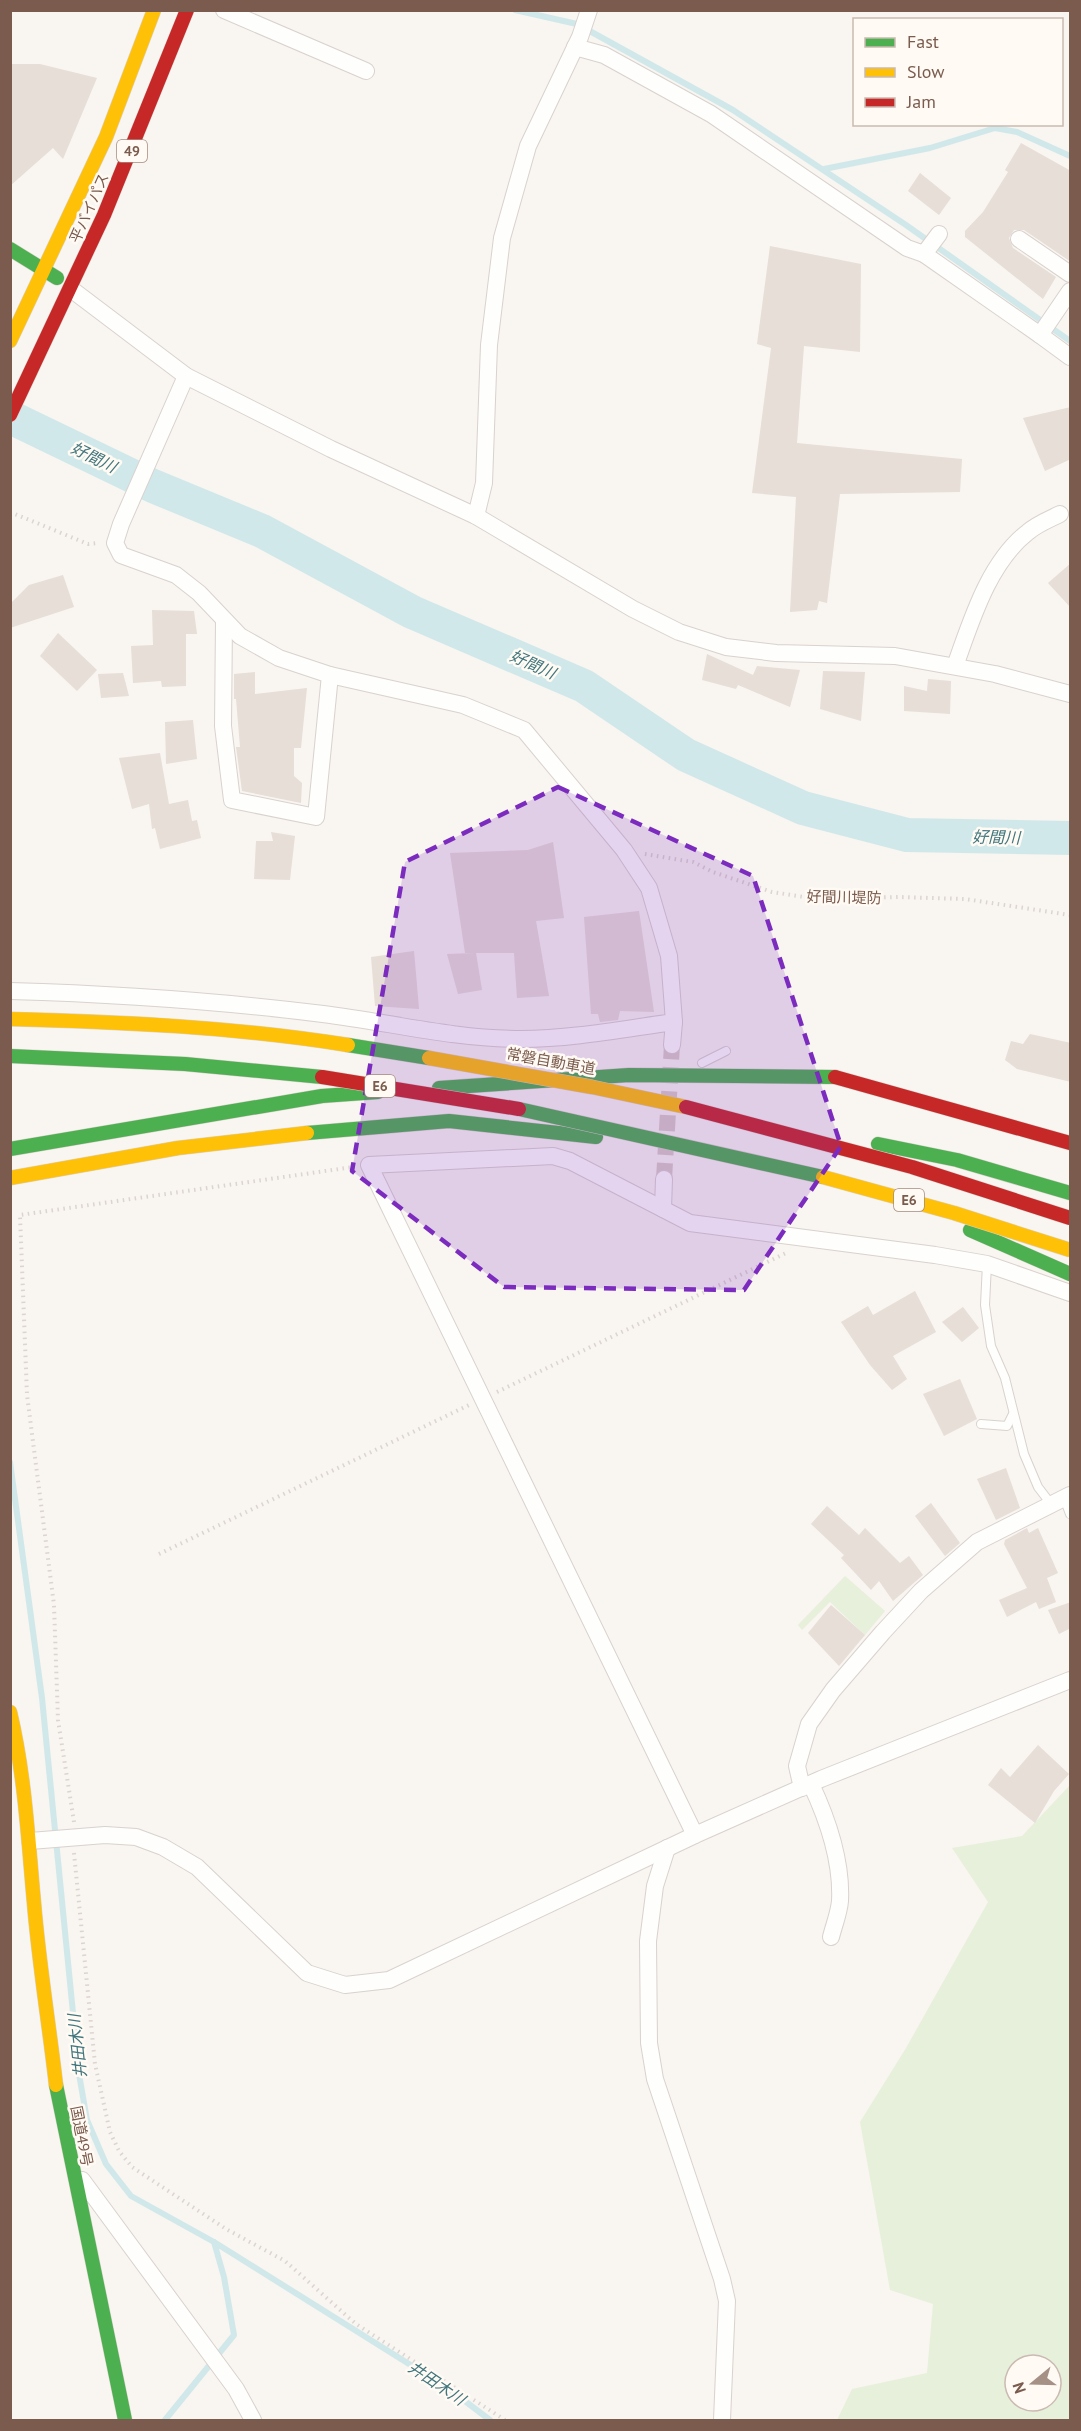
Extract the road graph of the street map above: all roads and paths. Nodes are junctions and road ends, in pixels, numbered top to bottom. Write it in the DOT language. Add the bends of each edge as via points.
graph roads {
  1 [pos="154,10"];
  2 [pos="187,10"];
  3 [pos="224,10"];
  4 [pos="583,29"];
  5 [pos="366,71"];
  6 [pos="939,234"];
  7 [pos="1018,239"];
  8 [pos="10,249"];
  9 [pos="926,252"];
  10 [pos="46,270"];
  11 [pos="1071,274"];
  12 [pos="71,289"];
  13 [pos="1071,291"];
  14 [pos="1042,333"];
  15 [pos="10,341"];
  16 [pos="1071,357"];
  17 [pos="186,376"];
  18 [pos="10,415"];
  19 [pos="10,512"];
  20 [pos="1065,513"];
  21 [pos="476,516"];
  22 [pos="115,543"];
  23 [pos="224,621"];
  24 [pos="955,666"];
  25 [pos="330,675"];
  26 [pos="1071,694"];
  27 [pos="624,850"];
  28 [pos="1071,915"];
  29 [pos="10,990"];
  30 [pos="10,1019"];
  31 [pos="674,1022"];
  32 [pos="672,1045"];
  33 [pos="726,1051"];
  34 [pos="10,1056"];
  35 [pos="680,1075"];
  36 [pos="727,1115"];
  37 [pos="1071,1143"];
  38 [pos="14,1148"];
  39 [pos="369,1165"];
  40 [pos="17,1177"];
  41 [pos="664,1179"];
  42 [pos="844,1183"];
  43 [pos="1071,1193"];
  44 [pos="663,1209"];
  45 [pos="1071,1218"];
  46 [pos="1071,1240"];
  47 [pos="1071,1250"];
  48 [pos="987,1264"];
  49 [pos="1071,1274"];
  50 [pos="1071,1293"];
  51 [pos="1013,1414"];
  52 [pos="981,1424"];
  53 [pos="1062,1499"];
  54 [pos="1071,1514"];
  55 [pos="1071,1680"];
  56 [pos="10,1712"];
  57 [pos="14,1743"];
  58 [pos="806,1786"];
  59 [pos="695,1835"];
  60 [pos="73,1837"];
  61 [pos="37,1840"];
  62 [pos="667,1848"];
  63 [pos="831,1937"];
  64 [pos="71,2165"];
  65 [pos="125,2421"];
  66 [pos="254,2421"];
  67 [pos="505,2421"];
  68 [pos="722,2421"];
  1 -- 10 [label="main road, 平バイパス / 49" via="102,148"];
  2 -- 12 [label="main road, 平バイパス / 49" via="161,83"];
  3 -- 5 [label="street"];
  4 -- 9 [label="street" via="604,55 711,114 907,248"];
  4 -- 21 [label="street" via="528,146 502,238 489,345 484,483"];
  6 -- 9 [label="street"];
  7 -- 11 [label="street"];
  8 -- 10 [label="main road"];
  9 -- 14 [label="street"];
  10 -- 12 [label="main road"];
  10 -- 15 [label="main road, 平バイパス / 49"];
  12 -- 17 [label="street"];
  12 -- 18 [label="main road, 平バイパス / 49"];
  13 -- 14 [label="street"];
  14 -- 16 [label="street"];
  17 -- 21 [label="street" via="330,449"];
  17 -- 22 [label="street"];
  19 -- 22 [label="path" via="87,544"];
  20 -- 24 [label="street" via="1028,532 993,576 971,620"];
  21 -- 24 [label="street" via="633,609 679,632 726,647 776,653 895,656"];
  22 -- 23 [label="street" via="121,555 176,575"];
  23 -- 25 [label="street" via="240,636 279,658"];
  23 -- 25 [label="street" via="223,726 232,800 316,817"];
  24 -- 26 [label="street"];
  25 -- 27 [label="street" via="463,705 524,730"];
  27 -- 28 [label="path, 好間川堤防" via="693,861 772,892 817,899 965,899"];
  27 -- 31 [label="street" via="649,888 661,922 669,956"];
  29 -- 31 [label="street" via="322,1014 519,1039 573,1037"];
  30 -- 36 [label="main road, 常磐自動車道 / E6, bridge" via="118,1022 286,1035 515,1071"];
  31 -- 32 [label="street"];
  33 -- 35 [label="lane"];
  34 -- 42 [label="main road, E6, bridge" via="197,1064 476,1100 745,1156"];
  35 -- 37 [label="main road" via="830,1075"];
  35 -- 38 [label="main road" via="322,1096"];
  36 -- 43 [label="main road, bridge" via="957,1160"];
  36 -- 45 [label="main road, 常磐自動車道 / E6, bridge" via="891,1159"];
  39 -- 44 [label="street" via="553,1155"];
  39 -- 59 [label="street"];
  39 -- 60 [label="path" via="20,1215 27,1395 54,1605 58,1720"];
  40 -- 46 [label="main road" via="178,1148 449,1121 601,1138 745,1172 828,1165 973,1205"];
  41 -- 44 [label="street"];
  42 -- 47 [label="main road, E6, bridge" via="989,1222"];
  42 -- 49 [label="main road, bridge" via="989,1237"];
  44 -- 48 [label="street" via="698,1224"];
  48 -- 50 [label="street"];
  48 -- 51 [label="lane" via="985,1305 991,1346 1005,1378"];
  51 -- 52 [label="lane" via="1007,1426"];
  51 -- 53 [label="lane" via="1038,1487"];
  53 -- 54 [label="lane"];
  53 -- 58 [label="street" via="977,1542 921,1591 883,1632 809,1724 797,1766"];
  55 -- 58 [label="street"];
  56 -- 57 [label="main road, 国道49号"];
  57 -- 61 [label="main road, 国道49号"];
  58 -- 59 [label="street"];
  58 -- 63 [label="street" via="822,1808 840,1876 840,1903"];
  59 -- 62 [label="street"];
  60 -- 61 [label="street"];
  60 -- 62 [label="street" via="136,1837 163,1847 197,1867 307,1973 345,1985 389,1980"];
  60 -- 67 [label="path" via="95,2064 110,2132 119,2151 132,2167 226,2229 285,2261 356,2324"];
  61 -- 64 [label="main road, 国道49号" via="34,1904 47,2018"];
  62 -- 68 [label="street" via="655,1886 648,1941 649,2043 655,2079 727,2301"];
  64 -- 65 [label="main road, 国道49号"];
  64 -- 66 [label="street" via="236,2389"];
}
